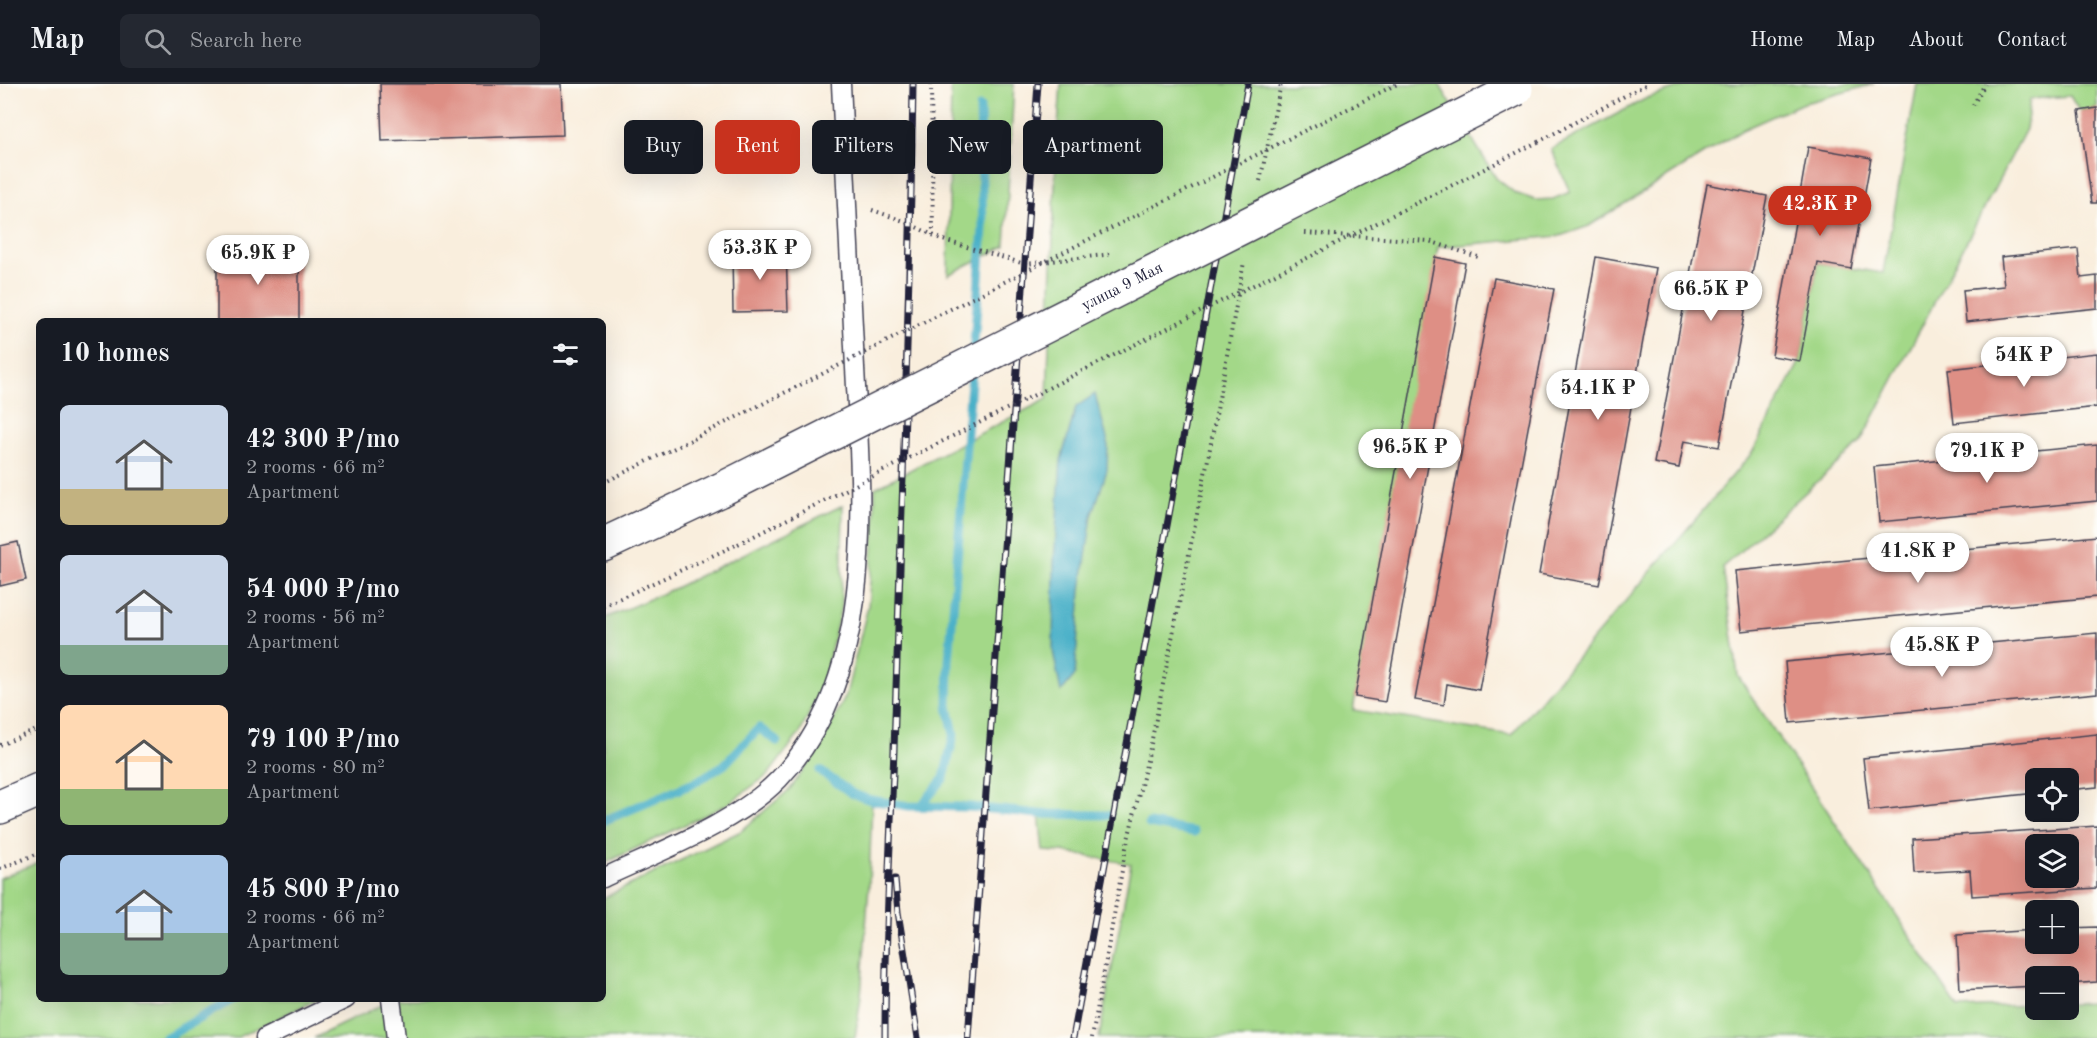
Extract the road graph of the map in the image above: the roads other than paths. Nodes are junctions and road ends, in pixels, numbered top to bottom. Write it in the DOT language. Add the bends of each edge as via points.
graph roads {
  1 [pos="841,84"];
  2 [pos="1522,86"];
  3 [pos="606,544"];
  4 [pos="36,791"];
  5 [pos="0,807"];
  6 [pos="606,877"];
  7 [pos="340,1002"];
  8 [pos="391,1002"];
  9 [pos="265,1038"];
  10 [pos="396,1038"];
  1 -- 6 [label="lane" via="862,515 855,607 835,691 809,743 778,780 732,817"];
  2 -- 3 [label="main road, улица 9 Мая, bridge" via="718,491"];
  4 -- 5 [label="main road"];
  7 -- 9 [label="lane"];
  8 -- 10 [label="lane"];
}
